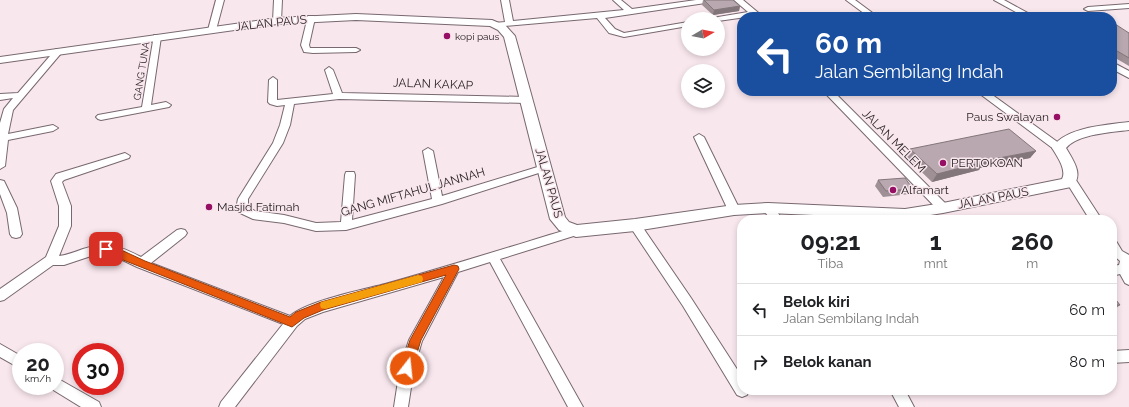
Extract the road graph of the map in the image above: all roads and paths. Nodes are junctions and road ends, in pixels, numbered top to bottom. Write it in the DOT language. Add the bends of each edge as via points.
graph roads {
  1 [pos="220,0"];
  2 [pos="278,0"];
  3 [pos="505,0"];
  4 [pos="617,0"];
  5 [pos="712,0"];
  6 [pos="738,0"];
  7 [pos="850,0"];
  8 [pos="998,0"];
  9 [pos="1129,6"];
  10 [pos="1088,9"];
  11 [pos="631,12"];
  12 [pos="753,12"];
  13 [pos="867,12"];
  14 [pos="1021,12"];
  15 [pos="599,16"];
  16 [pos="737,17"];
  17 [pos="311,18"];
  18 [pos="725,18"];
  19 [pos="277,21"];
  20 [pos="503,24"];
  21 [pos="681,25"];
  22 [pos="212,30"];
  23 [pos="157,38"];
  24 [pos="356,50"];
  25 [pos="59,51"];
  26 [pos="0,60"];
  27 [pos="1117,68"];
  28 [pos="329,70"];
  29 [pos="1129,75"];
  30 [pos="273,80"];
  31 [pos="21,95"];
  32 [pos="339,96"];
  33 [pos="833,96"];
  34 [pos="988,96"];
  35 [pos="0,97"];
  36 [pos="526,100"];
  37 [pos="290,102"];
  38 [pos="166,105"];
  39 [pos="146,109"];
  40 [pos="101,117"];
  41 [pos="1129,126"];
  42 [pos="53,128"];
  43 [pos="2,134"];
  44 [pos="698,137"];
  45 [pos="1059,148"];
  46 [pos="428,152"];
  47 [pos="1,153"];
  48 [pos="124,156"];
  49 [pos="0,166"];
  50 [pos="544,168"];
  51 [pos="350,175"];
  52 [pos="1070,180"];
  53 [pos="0,184"];
  54 [pos="438,201"];
  55 [pos="768,208"];
  56 [pos="943,208"];
  57 [pos="734,210"];
  58 [pos="773,215"];
  59 [pos="1093,215"];
  60 [pos="636,225"];
  61 [pos="346,226"];
  62 [pos="576,231"];
  63 [pos="181,233"];
  64 [pos="16,234"];
  65 [pos="1117,252"];
  66 [pos="493,257"];
  67 [pos="51,260"];
  68 [pos="141,264"];
  69 [pos="1123,265"];
  70 [pos="454,269"];
  71 [pos="1129,280"];
  72 [pos="0,296"];
  73 [pos="292,322"];
  74 [pos="0,350"];
  75 [pos="1129,356"];
  76 [pos="12,357"];
  77 [pos="1117,357"];
  78 [pos="737,381"];
  79 [pos="64,389"];
  80 [pos="900,395"];
  81 [pos="94,407"];
  82 [pos="226,407"];
  83 [pos="401,407"];
  84 [pos="576,407"];
  85 [pos="907,407"];
  1 -- 22 [label="street"];
  2 -- 19 [label="street"];
  3 -- 20 [label="street"];
  4 -- 11 [label="street"];
  5 -- 11 [label="street"];
  6 -- 12 [label="street"];
  7 -- 13 [label="street"];
  8 -- 14 [label="street"];
  9 -- 10 [label="street"];
  11 -- 15 [label="street"];
  15 -- 20 [label="street"];
  15 -- 21 [label="street" via="612,31 624,35"];
  16 -- 18 [label="street"];
  17 -- 19 [label="main road, JALAN PAUS"];
  17 -- 20 [label="main road, JALAN PAUS" via="356,17"];
  17 -- 24 [label="street" via="305,44 307,50"];
  19 -- 22 [label="main road, JALAN PAUS"];
  20 -- 36 [label="main road, JALAN PAUS" via="509,36"];
  22 -- 23 [label="main road, JALAN PAUS"];
  23 -- 25 [label="main road, JALAN PAUS"];
  23 -- 39 [label="street, GANG TUNA"];
  25 -- 26 [label="main road, JALAN PAUS"];
  25 -- 31 [label="street"];
  27 -- 29 [label="street"];
  28 -- 32 [label="street"];
  30 -- 37 [label="street, JALAN KAKAP" via="273,102"];
  31 -- 35 [label="street"];
  31 -- 43 [label="street" via="5,117"];
  32 -- 36 [label="street, JALAN KAKAP"];
  32 -- 37 [label="street, JALAN KAKAP"];
  33 -- 56 [label="street, JALAN MELEM"];
  34 -- 45 [label="street"];
  36 -- 50 [label="main road, JALAN PAUS"];
  37 -- 61 [label="street, GANG MIFTAHUL JANNAH" via="278,143 243,199 242,208 253,215 316,227"];
  38 -- 39 [label="street"];
  39 -- 40 [label="street"];
  41 -- 45 [label="main road" via="1077,136 1064,142"];
  42 -- 43 [label="street"];
  43 -- 47 [label="street"];
  44 -- 57 [label="street"];
  45 -- 52 [label="main road" via="1070,170"];
  46 -- 54 [label="street"];
  47 -- 49 [label="street"];
  48 -- 67 [label="street" via="60,177 56,181 65,206 65,226"];
  50 -- 54 [label="street, GANG MIFTAHUL JANNAH"];
  50 -- 62 [label="main road, JALAN PAUS" via="558,220"];
  51 -- 61 [label="street"];
  52 -- 56 [label="main road, JALAN PAUS"];
  52 -- 59 [label="street"];
  53 -- 64 [label="street" via="10,200"];
  54 -- 61 [label="street, GANG MIFTAHUL JANNAH"];
  55 -- 56 [label="main road, JALAN PAUS" via="904,214"];
  55 -- 57 [label="main road, JALAN PAUS"];
  55 -- 58 [label="street"];
  57 -- 60 [label="main road, JALAN PAUS"];
  60 -- 62 [label="main road, JALAN PAUS"];
  60 -- 78 [label="street"];
  62 -- 66 [label="street"];
  63 -- 68 [label="street"];
  65 -- 69 [label="street"];
  66 -- 70 [label="street"];
  66 -- 84 [label="street"];
  67 -- 68 [label="street" via="59,261 91,250 106,249"];
  67 -- 72 [label="street"];
  68 -- 73 [label="street"];
  69 -- 71 [label="street"];
  70 -- 73 [label="street" via="321,306 300,315"];
  70 -- 83 [label="street" via="416,340 407,368"];
  73 -- 82 [label="street"];
  74 -- 76 [label="street"];
  75 -- 77 [label="street"];
  79 -- 81 [label="street"];
  80 -- 85 [label="street"];
}
